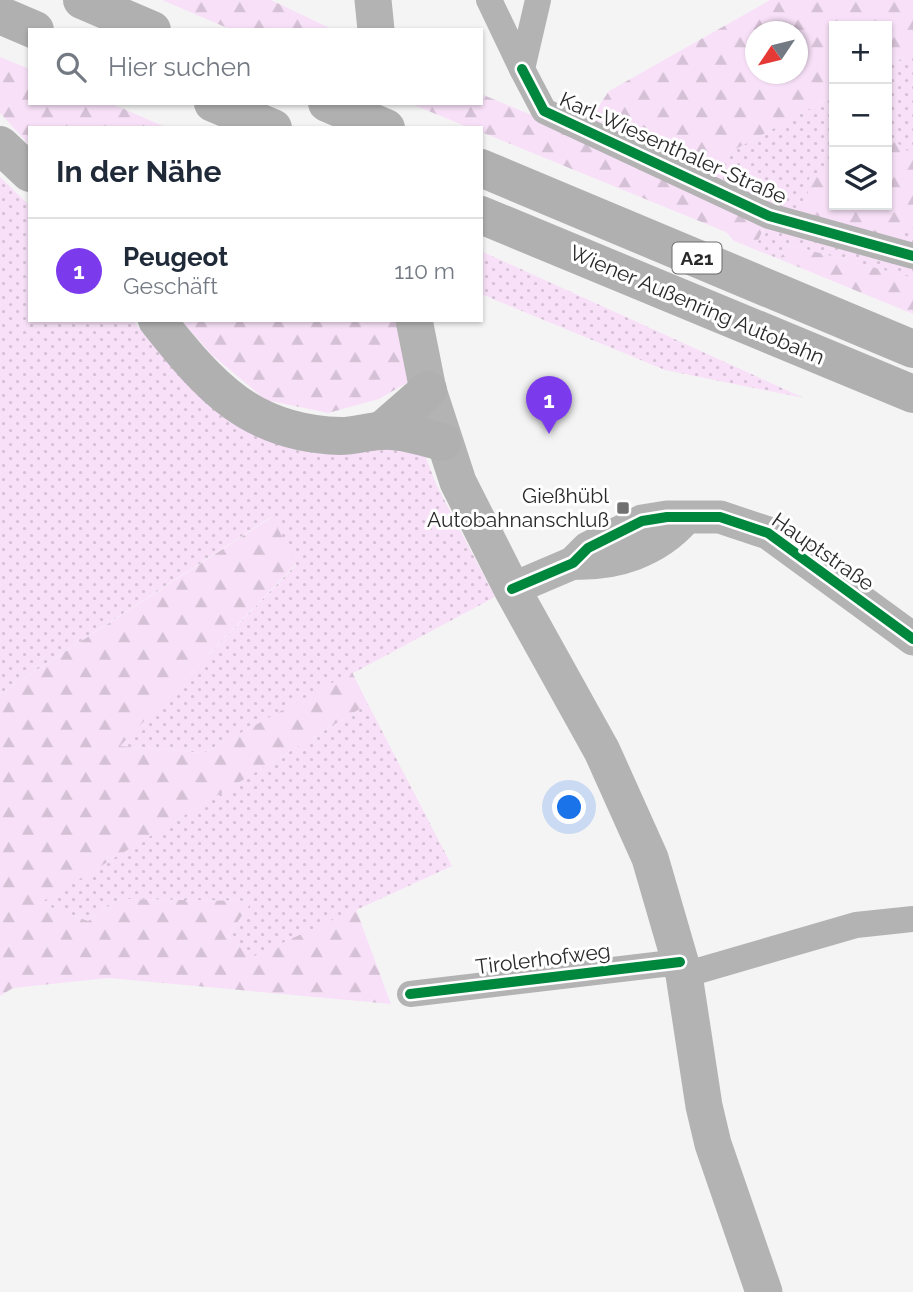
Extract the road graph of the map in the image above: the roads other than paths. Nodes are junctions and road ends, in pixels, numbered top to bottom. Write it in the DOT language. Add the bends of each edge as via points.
graph roads {
  1 [pos="82,0"];
  2 [pos="373,0"];
  3 [pos="489,0"];
  4 [pos="538,0"];
  5 [pos="0,15"];
  6 [pos="30,28"];
  7 [pos="147,28"];
  8 [pos="376,28"];
  9 [pos="522,69"];
  10 [pos="218,105"];
  11 [pos="332,105"];
  12 [pos="386,105"];
  13 [pos="268,126"];
  14 [pos="382,126"];
  15 [pos="387,126"];
  16 [pos="0,145"];
  17 [pos="483,169"];
  18 [pos="28,171"];
  19 [pos="483,216"];
  20 [pos="913,256"];
  21 [pos="159,322"];
  22 [pos="414,322"];
  23 [pos="913,349"];
  24 [pos="428,390"];
  25 [pos="913,394"];
  26 [pos="381,431"];
  27 [pos="442,442"];
  28 [pos="512,589"];
  29 [pos="913,639"];
  30 [pos="913,919"];
  31 [pos="682,968"];
  32 [pos="410,994"];
  33 [pos="764,1292"];
  1 -- 7 [label="highway"];
  2 -- 8 [label="main road"];
  3 -- 9 [label="street"];
  4 -- 9 [label="street"];
  5 -- 6 [label="highway"];
  9 -- 20 [label="street, Karl-Wiesenthaler-Straße" via="544,111 769,216"];
  10 -- 13 [label="highway"];
  11 -- 14 [label="highway"];
  12 -- 15 [label="main road"];
  16 -- 18 [label="highway"];
  17 -- 23 [label="highway, Wiener Außenring Autobahn / A21"];
  19 -- 25 [label="highway, Wiener Außenring Autobahn / A21"];
  21 -- 26 [label="highway" via="226,395 274,426 321,435"];
  22 -- 24 [label="main road"];
  24 -- 26 [label="highway"];
  24 -- 27 [label="main road"];
  26 -- 27 [label="highway"];
  27 -- 28 [label="main road"];
  28 -- 29 [label="street, Hauptstraße" via="573,563 626,557 670,536 685,519 720,517 768,533"];
  28 -- 31 [label="main road" via="627,802 650,858"];
  30 -- 31 [label="street, Tirolerhofweg" via="856,925"];
  31 -- 32 [label="street, Tirolerhofweg"];
  31 -- 33 [label="main road" via="710,1131"];
}
